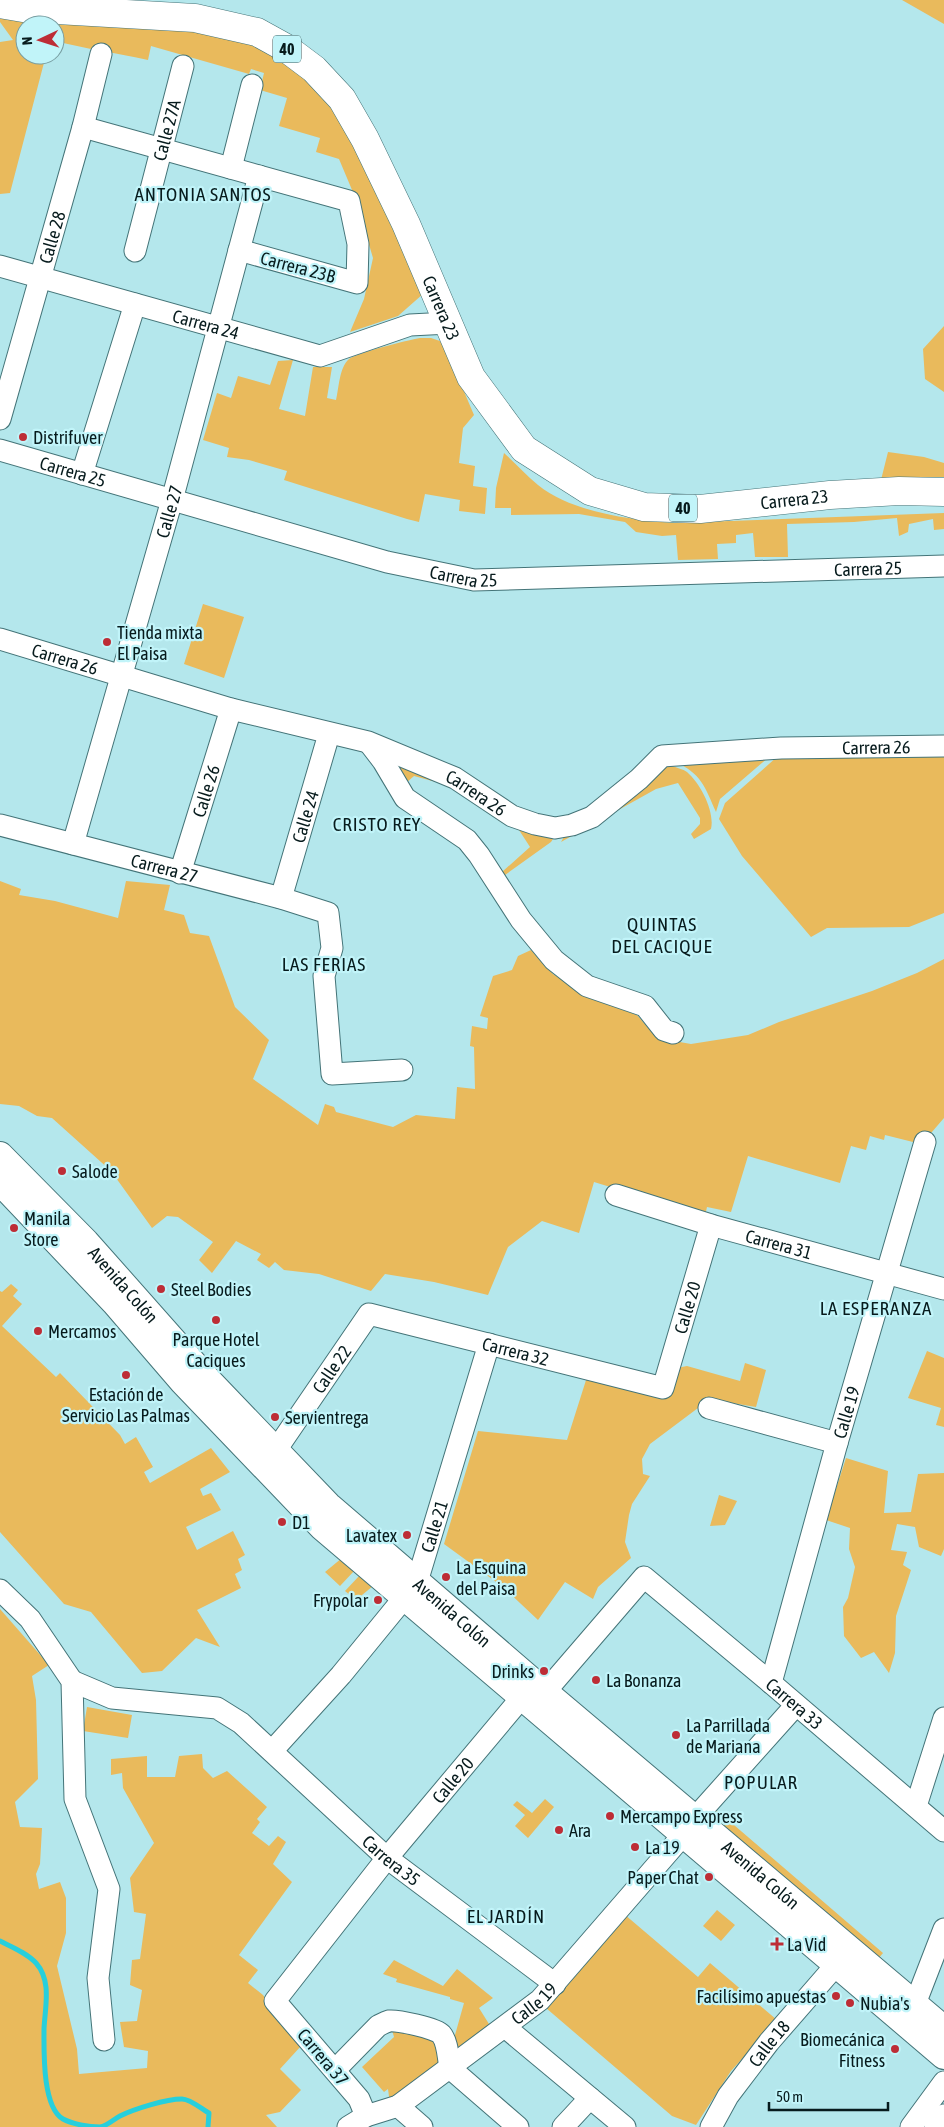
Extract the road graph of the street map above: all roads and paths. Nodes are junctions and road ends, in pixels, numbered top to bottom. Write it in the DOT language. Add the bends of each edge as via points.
graph roads {
  1 [pos="0,4"];
  2 [pos="101,54"];
  3 [pos="183,66"];
  4 [pos="252,85"];
  5 [pos="83,127"];
  6 [pos="162,149"];
  7 [pos="231,168"];
  8 [pos="259,176"];
  9 [pos="239,250"];
  10 [pos="135,251"];
  11 [pos="0,266"];
  12 [pos="40,277"];
  13 [pos="437,297"];
  14 [pos="135,304"];
  15 [pos="449,323"];
  16 [pos="410,325"];
  17 [pos="218,328"];
  18 [pos="0,419"];
  19 [pos="0,450"];
  20 [pos="82,474"];
  21 [pos="944,492"];
  22 [pos="172,500"];
  23 [pos="944,566"];
  24 [pos="0,639"];
  25 [pos="122,677"];
  26 [pos="231,709"];
  27 [pos="329,734"];
  28 [pos="368,742"];
  29 [pos="944,746"];
  30 [pos="0,825"];
  31 [pos="72,844"];
  32 [pos="180,873"];
  33 [pos="281,898"];
  34 [pos="673,1033"];
  35 [pos="402,1070"];
  36 [pos="925,1142"];
  37 [pos="0,1154"];
  38 [pos="0,1182"];
  39 [pos="616,1195"];
  40 [pos="711,1225"];
  41 [pos="887,1273"];
  42 [pos="944,1289"];
  43 [pos="369,1314"];
  44 [pos="140,1317"];
  45 [pos="489,1344"];
  46 [pos="191,1375"];
  47 [pos="663,1388"];
  48 [pos="709,1408"];
  49 [pos="837,1442"];
  50 [pos="276,1450"];
  51 [pos="644,1577"];
  52 [pos="0,1590"];
  53 [pos="411,1590"];
  54 [pos="72,1681"];
  55 [pos="771,1683"];
  56 [pos="533,1695"];
  57 [pos="796,1704"];
  58 [pos="944,1718"];
  59 [pos="272,1751"];
  60 [pos="916,1806"];
  61 [pos="690,1826"];
  62 [pos="944,1831"];
  63 [pos="387,1858"];
  64 [pos="944,1930"];
  65 [pos="836,1965"];
  66 [pos="556,1984"];
  67 [pos="275,2001"];
  68 [pos="915,2004"];
  69 [pos="505,2027"];
  70 [pos="944,2029"];
  71 [pos="104,2040"];
  72 [pos="944,2056"];
  73 [pos="450,2068"];
  74 [pos="335,2070"];
  75 [pos="944,2082"];
  76 [pos="590,2098"];
  77 [pos="398,2106"];
  78 [pos="944,2115"];
  79 [pos="357,2122"];
  80 [pos="422,2127"];
  81 [pos="518,2127"];
  82 [pos="563,2127"];
  83 [pos="624,2127"];
  84 [pos="711,2127"];
  85 [pos="912,2127"];
  86 [pos="935,2127"];
  1 -- 13 [label="highway, Carrera 23 / 40" via="195,18 257,32 286,48 314,69 342,99 406,224"];
  2 -- 5 [label="street, Calle 28"];
  3 -- 6 [label="street, Calle 27A"];
  4 -- 7 [label="street"];
  5 -- 6 [label="street"];
  5 -- 12 [label="street, Calle 28"];
  6 -- 7 [label="street"];
  6 -- 10 [label="street, Calle 27A"];
  7 -- 8 [label="street"];
  8 -- 9 [label="street, Calle 27"];
  8 -- 9 [label="street, Carrera 23B" via="349,201 358,244 357,283"];
  9 -- 17 [label="street, Calle 27"];
  11 -- 12 [label="street, Carrera 24"];
  12 -- 14 [label="street, Carrera 24"];
  12 -- 18 [label="street, Calle 28"];
  13 -- 15 [label="highway, Carrera 23 / 40"];
  13 -- 16 [label="street, Carrera 24"];
  14 -- 17 [label="street, Carrera 24"];
  14 -- 20 [label="street"];
  15 -- 16 [label="street, Carrera 24"];
  15 -- 21 [label="highway, Carrera 23 / 40" via="471,378 524,449 590,491 644,507 700,508 820,496"];
  16 -- 17 [label="street, Carrera 24" via="320,356"];
  17 -- 22 [label="street, Calle 27"];
  19 -- 20 [label="street, Carrera 25"];
  20 -- 22 [label="street, Carrera 25"];
  22 -- 23 [label="street, Carrera 25" via="386,562 474,580"];
  22 -- 25 [label="street, Calle 27"];
  24 -- 25 [label="street, Carrera 26"];
  25 -- 26 [label="street, Carrera 26"];
  25 -- 31 [label="street, Calle 27"];
  26 -- 27 [label="street, Carrera 26"];
  26 -- 32 [label="street, Calle 26"];
  27 -- 28 [label="street, Carrera 26"];
  27 -- 33 [label="street, Calle 24"];
  28 -- 29 [label="street, Carrera 26" via="455,778 512,816 555,828 592,817 662,756 781,748"];
  28 -- 34 [label="street" via="405,798 467,840 521,920 554,960 587,986 645,1006 664,1030"];
  30 -- 31 [label="street, Carrera 27"];
  31 -- 32 [label="street, Carrera 27"];
  32 -- 33 [label="street, Carrera 27"];
  33 -- 35 [label="street, Carrera 27" via="328,913 332,948 324,976 332,1074"];
  36 -- 41 [label="street, Calle 19"];
  37 -- 44 [label="main road, Avenida Colón" via="86,1242"];
  38 -- 44 [label="main road, Avenida Colón"];
  39 -- 40 [label="street, Carrera 31"];
  40 -- 41 [label="street, Carrera 31"];
  40 -- 47 [label="street, Calle 20"];
  41 -- 42 [label="street, Carrera 31"];
  41 -- 49 [label="street, Calle 19"];
  43 -- 45 [label="street, Carrera 32"];
  43 -- 50 [label="street, Calle 22"];
  44 -- 46 [label="main road, Avenida Colón"];
  45 -- 47 [label="street, Carrera 32"];
  45 -- 53 [label="street, Calle 21"];
  46 -- 50 [label="main road, Avenida Colón"];
  46 -- 53 [label="main road, Avenida Colón" via="300,1506"];
  48 -- 49 [label="street"];
  49 -- 55 [label="street, Calle 19"];
  50 -- 53 [label="main road, Avenida Colón"];
  51 -- 55 [label="street, Carrera 33"];
  51 -- 56 [label="street, Calle 20"];
  52 -- 54 [label="street" via="30,1619"];
  53 -- 56 [label="main road, Avenida Colón"];
  53 -- 59 [label="street, Calle 21" via="341,1676"];
  54 -- 59 [label="street, Carrera 35" via="112,1698 217,1708 241,1723"];
  54 -- 71 [label="street" via="75,1799 109,1889 98,1978"];
  55 -- 57 [label="street, Carrera 33"];
  56 -- 61 [label="main road, Avenida Colón"];
  56 -- 63 [label="street, Calle 20"];
  57 -- 60 [label="street, Carrera 33"];
  57 -- 61 [label="street, Calle 19"];
  58 -- 60 [label="street"];
  59 -- 63 [label="street, Carrera 35"];
  60 -- 62 [label="street, Carrera 33"];
  61 -- 65 [label="main road, Avenida Colón"];
  61 -- 66 [label="street, Calle 19"];
  61 -- 68 [label="main road, Avenida Colón"];
  63 -- 66 [label="street, Carrera 35"];
  63 -- 67 [label="street, Calle 20"];
  64 -- 68 [label="street"];
  65 -- 72 [label="main road, Avenida Colón"];
  65 -- 84 [label="street, Calle 18" via="769,2042 728,2096"];
  66 -- 69 [label="street, Calle 19"];
  67 -- 74 [label="street, Carrera 37"];
  68 -- 70 [label="main road, Avenida Colón"];
  69 -- 73 [label="street, Calle 19"];
  69 -- 76 [label="street"];
  73 -- 74 [label="street" via="442,2034 436,2030 387,2021 378,2026"];
  73 -- 77 [label="street, Calle 19"];
  73 -- 81 [label="street"];
  74 -- 79 [label="street, Carrera 37" via="359,2100"];
  75 -- 85 [label="street"];
  76 -- 82 [label="street"];
  76 -- 83 [label="street"];
  77 -- 79 [label="street, Calle 19"];
  77 -- 80 [label="street"];
  78 -- 86 [label="street"];
}
